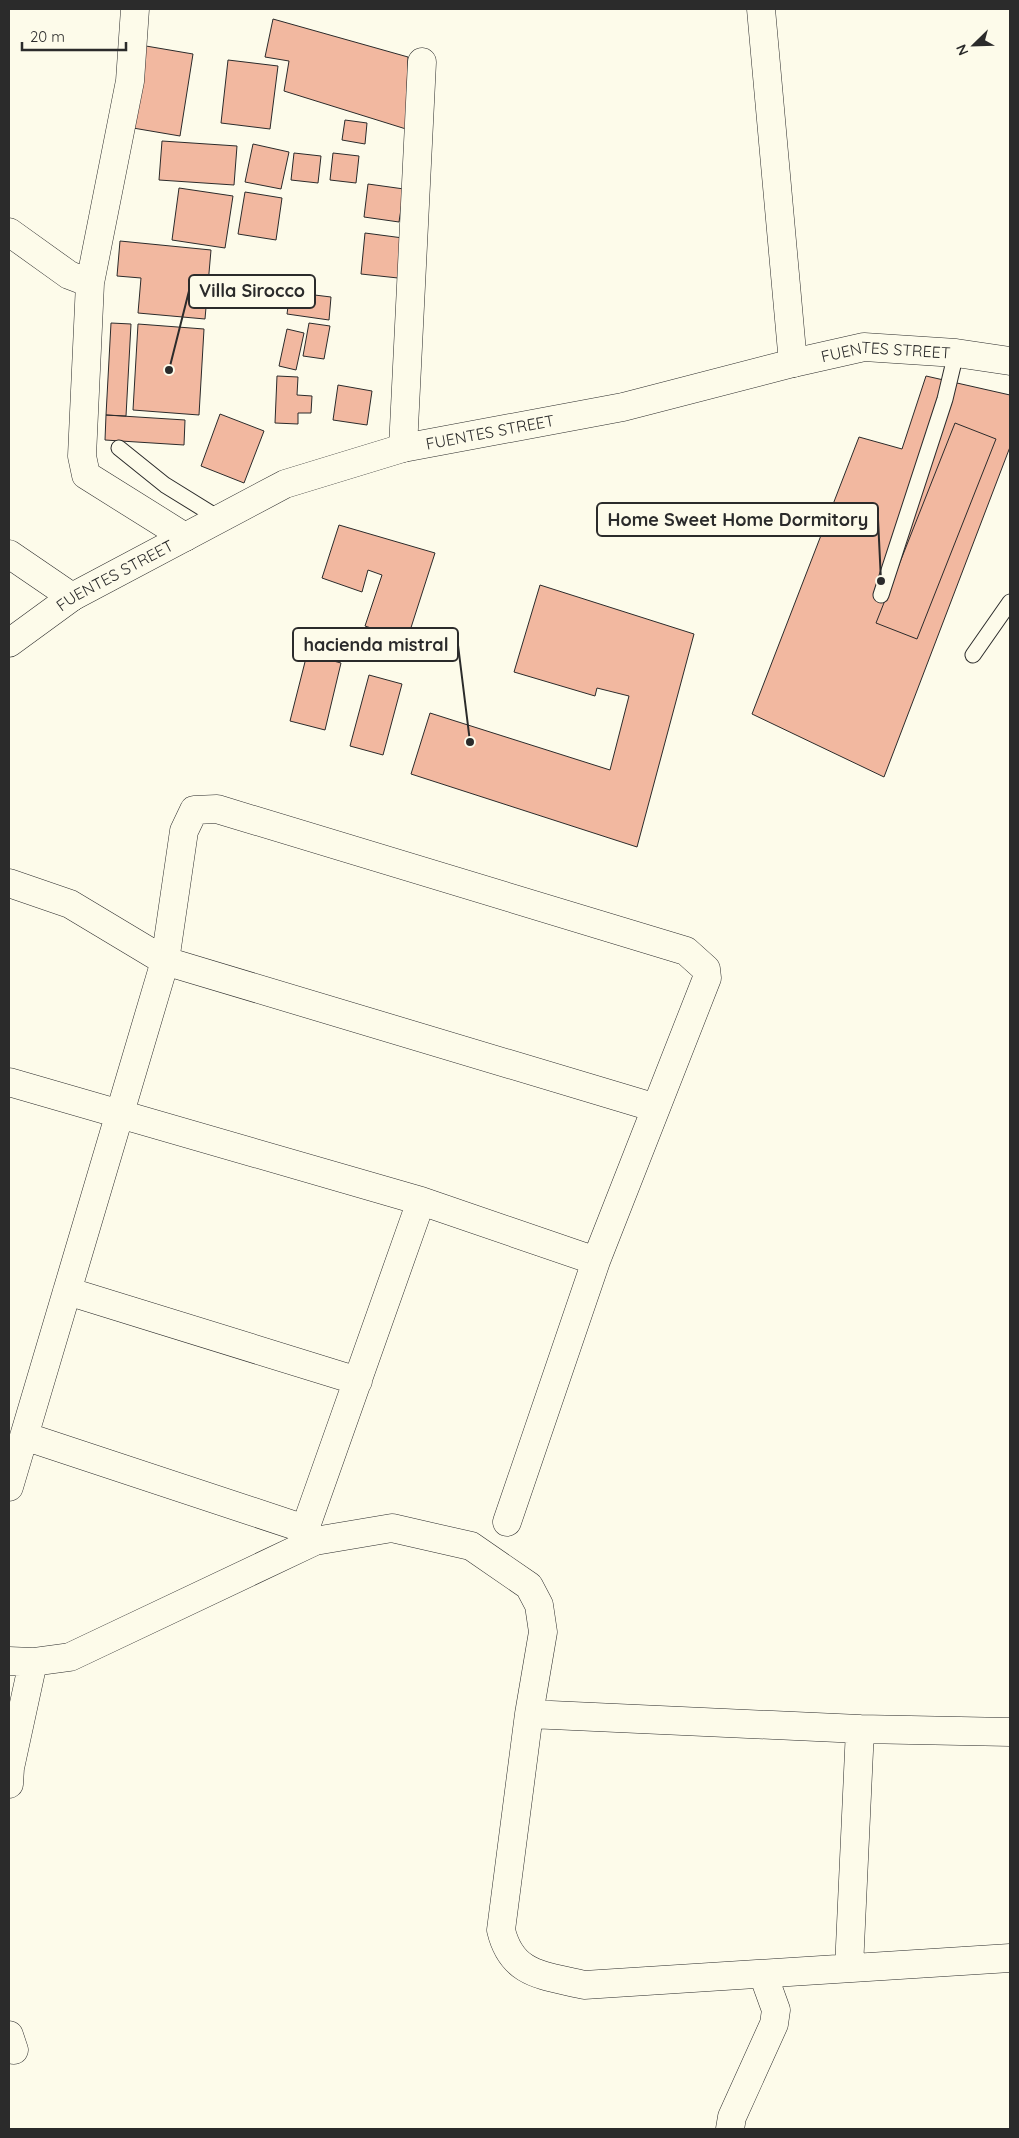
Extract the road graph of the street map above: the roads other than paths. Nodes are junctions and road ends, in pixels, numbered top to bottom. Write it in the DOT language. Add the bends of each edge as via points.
graph roads {
  1 [pos="135,9"];
  2 [pos="761,9"];
  3 [pos="422,62"];
  4 [pos="9,232"];
  5 [pos="90,283"];
  6 [pos="956,353"];
  7 [pos="1010,361"];
  8 [pos="793,363"];
  9 [pos="119,448"];
  10 [pos="403,448"];
  11 [pos="220,519"];
  12 [pos="185,537"];
  13 [pos="9,554"];
  14 [pos="881,595"];
  15 [pos="72,596"];
  16 [pos="1010,602"];
  17 [pos="9,643"];
  18 [pos="973,655"];
  19 [pos="9,882"];
  20 [pos="164,961"];
  21 [pos="9,1082"];
  22 [pos="656,1108"];
  23 [pos="120,1113"];
  24 [pos="422,1201"];
  25 [pos="596,1261"];
  26 [pos="67,1291"];
  27 [pos="358,1381"];
  28 [pos="24,1436"];
  29 [pos="9,1487"];
  30 [pos="507,1522"];
  31 [pos="21,1661"];
  32 [pos="529,1714"];
  33 [pos="860,1729"];
  34 [pos="1010,1732"];
  35 [pos="9,1784"];
  36 [pos="1010,1958"];
  37 [pos="849,1968"];
  38 [pos="763,1974"];
  39 [pos="730,2129"];
  1 -- 5 [label="street" via="130,81"];
  2 -- 8 [label="street"];
  3 -- 10 [label="street"];
  4 -- 5 [label="street" via="70,275"];
  5 -- 12 [label="street" via="82,456 86,474"];
  6 -- 7 [label="street, FUENTES STREET"];
  6 -- 8 [label="street, FUENTES STREET" via="864,347"];
  6 -- 14 [label="lane" via="945,399"];
  8 -- 10 [label="street, FUENTES STREET" via="624,407"];
  9 -- 11 [label="lane" via="165,485"];
  10 -- 11 [label="street, FUENTES STREET" via="285,484"];
  11 -- 12 [label="street, FUENTES STREET"];
  12 -- 15 [label="street, FUENTES STREET"];
  13 -- 15 [label="street"];
  15 -- 17 [label="street, FUENTES STREET"];
  16 -- 18 [label="lane"];
  19 -- 20 [label="street" via="70,904"];
  20 -- 22 [label="street"];
  20 -- 22 [label="street" via="184,831 194,810 217,809 686,951 706,969 707,978"];
  20 -- 23 [label="street"];
  21 -- 23 [label="street"];
  22 -- 25 [label="street"];
  23 -- 24 [label="street"];
  23 -- 26 [label="street"];
  24 -- 25 [label="street"];
  24 -- 27 [label="street"];
  25 -- 30 [label="street"];
  26 -- 27 [label="street"];
  26 -- 28 [label="street"];
  27 -- 28 [label="street" via="305,1530"];
  28 -- 29 [label="street"];
  31 -- 32 [label="street" via="70,1657 315,1541 392,1528 471,1546 529,1586 539,1605 543,1632"];
  31 -- 35 [label="street"];
  32 -- 33 [label="street"];
  32 -- 38 [label="street" via="501,1930 505,1946 514,1959 529,1971 584,1985"];
  33 -- 34 [label="street"];
  33 -- 37 [label="street"];
  36 -- 37 [label="street"];
  37 -- 38 [label="street"];
  38 -- 39 [label="street" via="776,2010 774,2024 732,2117"];
}
